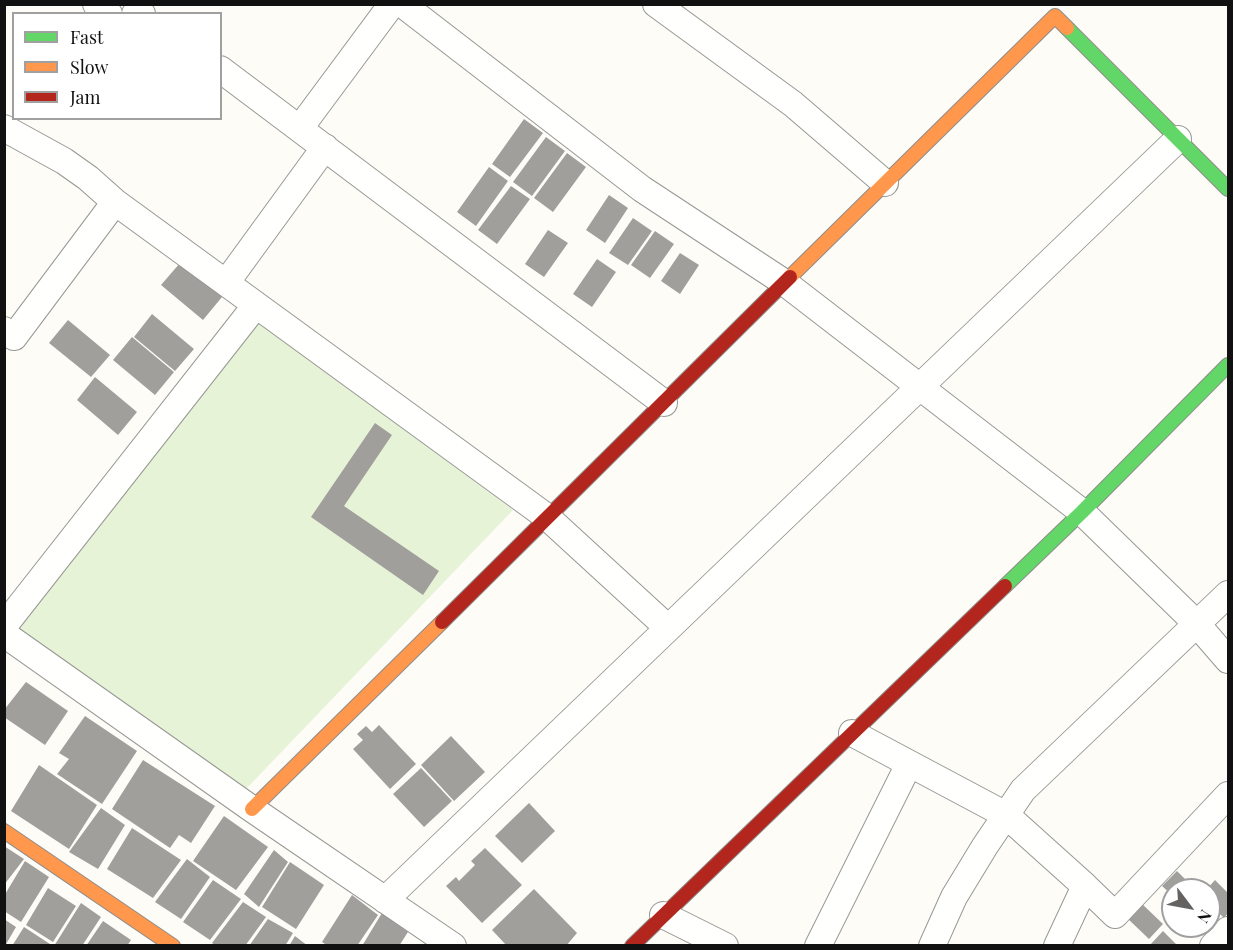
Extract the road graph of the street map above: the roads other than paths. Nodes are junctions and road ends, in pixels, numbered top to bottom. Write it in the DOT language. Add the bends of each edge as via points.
graph roads {
  1 [pos="392,4"];
  2 [pos="402,4"];
  3 [pos="656,4"];
  4 [pos="222,70"];
  5 [pos="4,128"];
  6 [pos="300,128"];
  7 [pos="1178,139"];
  8 [pos="325,147"];
  9 [pos="885,183"];
  10 [pos="1228,189"];
  11 [pos="114,202"];
  12 [pos="226,283"];
  13 [pos="785,283"];
  14 [pos="256,305"];
  15 [pos="8,339"];
  16 [pos="1228,365"];
  17 [pos="919,386"];
  18 [pos="664,402"];
  19 [pos="1082,512"];
  20 [pos="548,517"];
  21 [pos="1228,594"];
  22 [pos="1196,623"];
  23 [pos="4,626"];
  24 [pos="668,628"];
  25 [pos="4,634"];
  26 [pos="1228,660"];
  27 [pos="852,733"];
  28 [pos="909,764"];
  29 [pos="1228,795"];
  30 [pos="252,809"];
  31 [pos="1006,815"];
  32 [pos="4,831"];
  33 [pos="1085,886"];
  34 [pos="385,900"];
  35 [pos="663,915"];
  36 [pos="1228,930"];
  37 [pos="173,945"];
  38 [pos="453,945"];
  39 [pos="632,945"];
  40 [pos="725,945"];
  41 [pos="818,945"];
  42 [pos="932,945"];
  43 [pos="1057,945"];
  44 [pos="1213,945"];
  1 -- 6 [label="street"];
  2 -- 13 [label="street" via="642,189"];
  3 -- 9 [label="street" via="793,104"];
  4 -- 6 [label="street"];
  5 -- 11 [label="street" via="72,167"];
  6 -- 8 [label="street"];
  7 -- 9 [label="street" via="1055,16"];
  7 -- 10 [label="street"];
  7 -- 17 [label="street"];
  8 -- 12 [label="street"];
  8 -- 18 [label="street"];
  9 -- 13 [label="street"];
  11 -- 12 [label="street"];
  11 -- 15 [label="street"];
  12 -- 14 [label="street"];
  13 -- 17 [label="street"];
  13 -- 18 [label="street"];
  14 -- 20 [label="street"];
  14 -- 23 [label="street"];
  16 -- 19 [label="street"];
  17 -- 19 [label="street"];
  17 -- 24 [label="street"];
  18 -- 20 [label="street"];
  19 -- 22 [label="street"];
  19 -- 27 [label="street"];
  20 -- 24 [label="street"];
  20 -- 30 [label="street"];
  21 -- 22 [label="street"];
  22 -- 26 [label="street"];
  22 -- 31 [label="street" via="1023,790"];
  24 -- 34 [label="street"];
  25 -- 30 [label="street"];
  27 -- 28 [label="street"];
  27 -- 35 [label="street"];
  28 -- 31 [label="street"];
  28 -- 41 [label="street"];
  29 -- 33 [label="street" via="1115,915"];
  30 -- 34 [label="street"];
  31 -- 33 [label="street"];
  31 -- 42 [label="street" via="954,897"];
  32 -- 37 [label="street"];
  33 -- 43 [label="street"];
  34 -- 38 [label="street"];
  35 -- 39 [label="street"];
  35 -- 40 [label="street"];
  36 -- 44 [label="street"];
}
